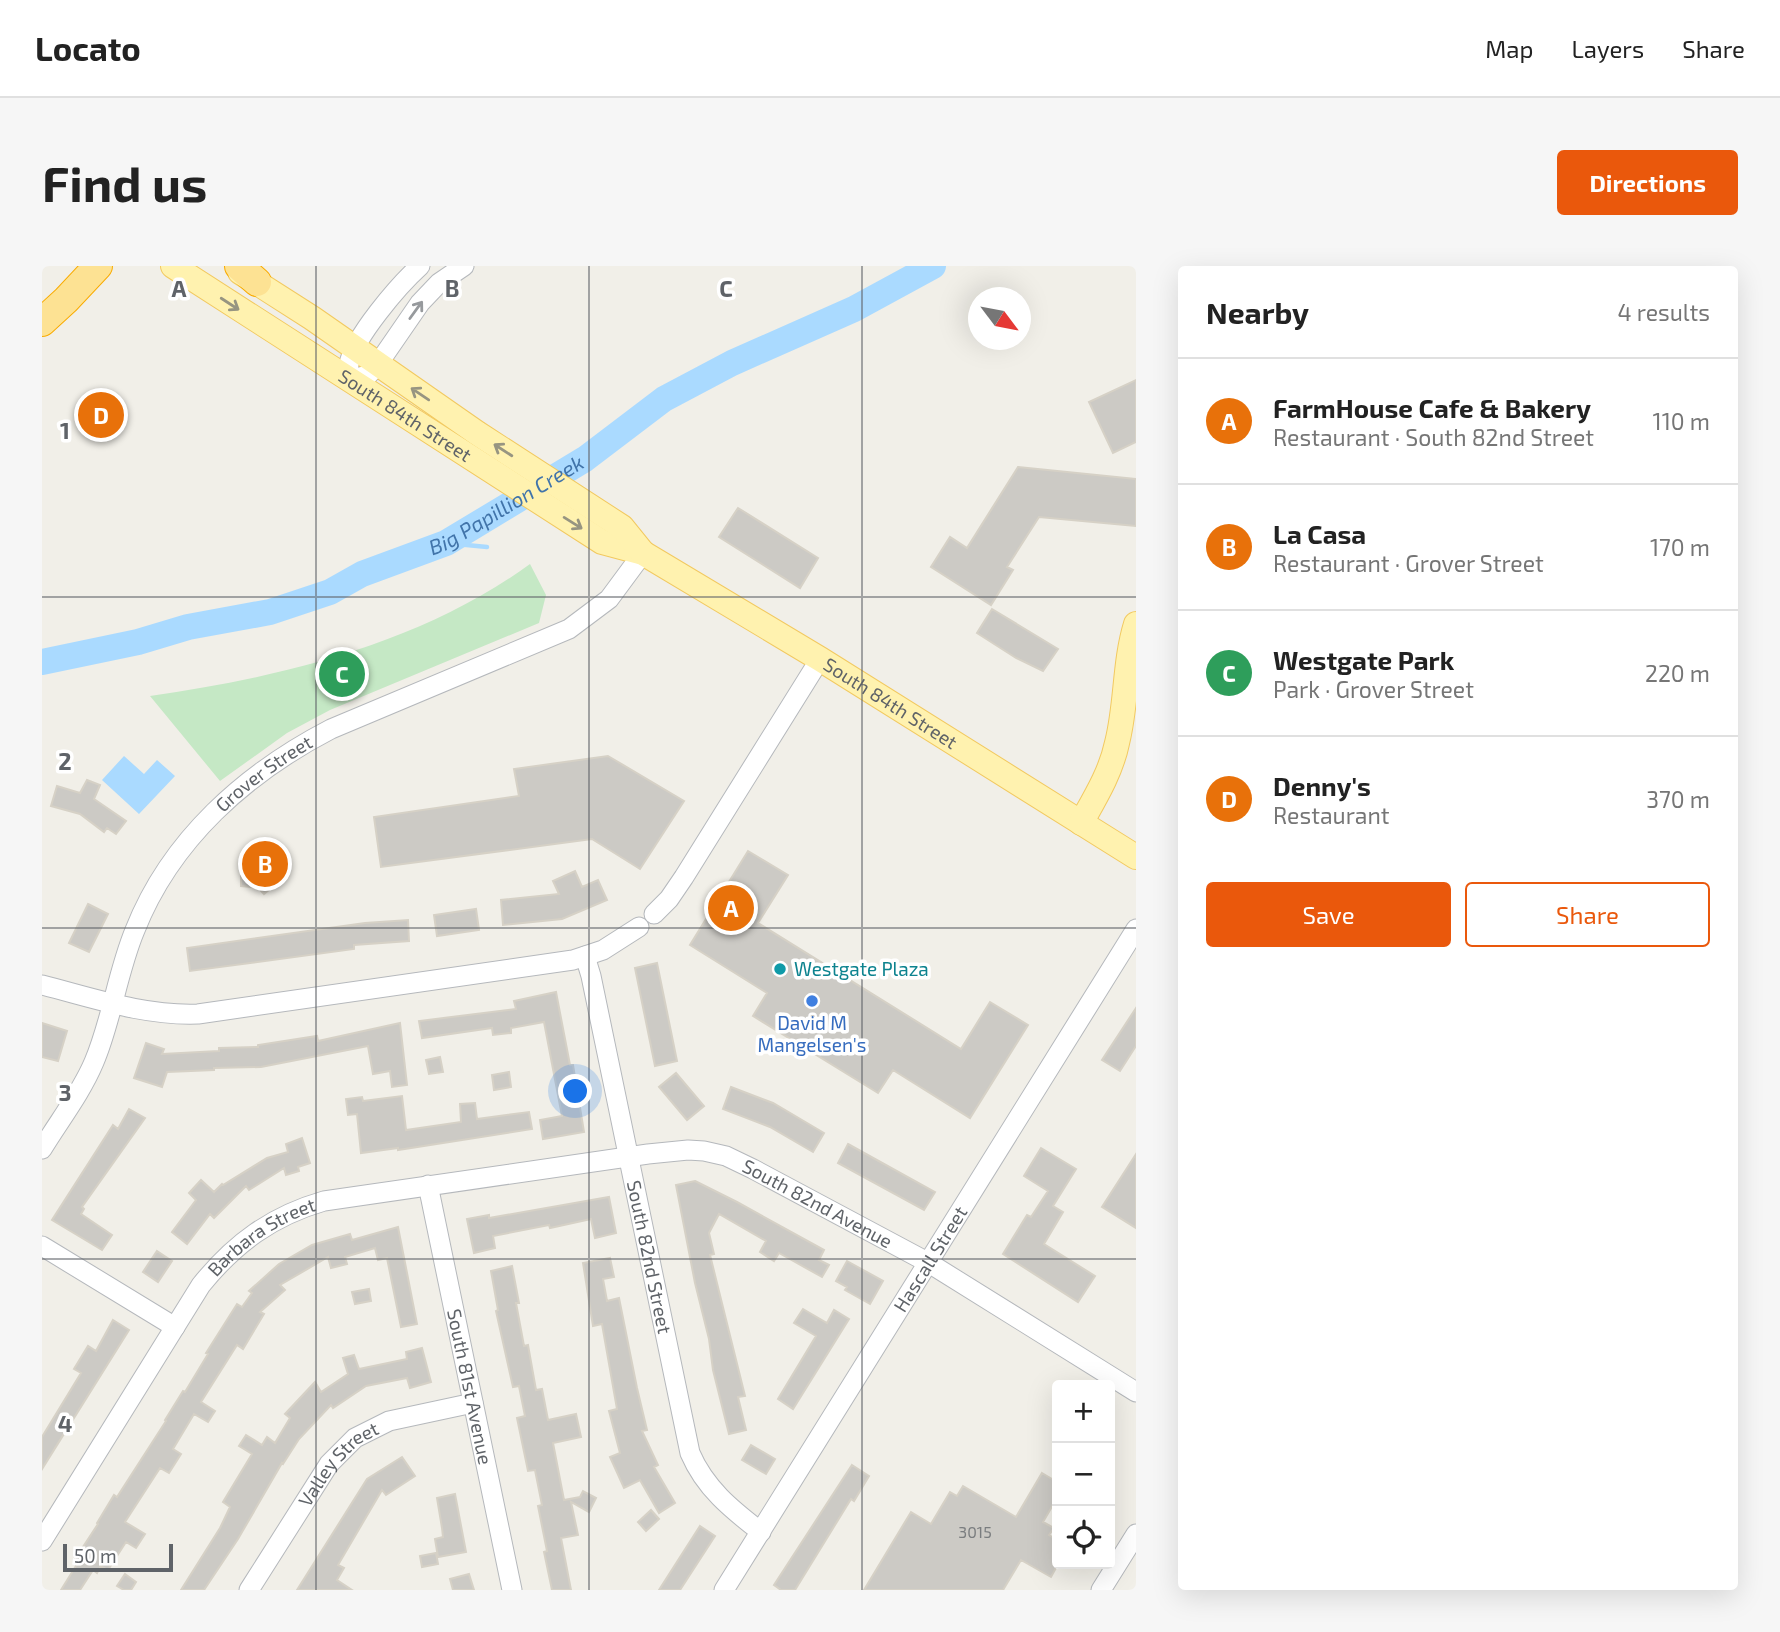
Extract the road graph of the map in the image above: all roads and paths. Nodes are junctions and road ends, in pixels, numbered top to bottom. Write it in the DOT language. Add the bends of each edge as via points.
graph roads {
  1 [pos="71,266"];
  2 [pos="98,266"];
  3 [pos="173,266"];
  4 [pos="231,266"];
  5 [pos="420,266"];
  6 [pos="464,266"];
  7 [pos="248,274"];
  8 [pos="42,307"];
  9 [pos="42,322"];
  10 [pos="354,349"];
  11 [pos="379,364"];
  12 [pos="349,380"];
  13 [pos="643,552"];
  14 [pos="1136,624"];
  15 [pos="820,659"];
  16 [pos="1081,823"];
  17 [pos="1136,858"];
  18 [pos="1136,929"];
  19 [pos="584,956"];
  20 [pos="42,985"];
  21 [pos="112,1003"];
  22 [pos="42,1149"];
  23 [pos="628,1157"];
  24 [pos="428,1185"];
  25 [pos="42,1246"];
  26 [pos="929,1263"];
  27 [pos="175,1326"];
  28 [pos="1136,1392"];
  29 [pos="473,1403"];
  30 [pos="761,1532"];
  31 [pos="1136,1534"];
  32 [pos="42,1541"];
  33 [pos="249,1590"];
  34 [pos="512,1590"];
  35 [pos="724,1590"];
  36 [pos="1101,1590"];
  1 -- 8 [label="highway"];
  2 -- 9 [label="highway"];
  3 -- 12 [label="main road, South 84th Street, one-way"];
  4 -- 7 [label="main road, South 84th Street"];
  5 -- 10 [label="street"];
  11 -- 6 [label="street, one-way" via="420,303"];
  7 -- 10 [label="main road, South 84th Street"];
  10 -- 11 [label="main road, South 84th Street"];
  10 -- 12 [label="street"];
  11 -- 12 [label="street" via="368,375"];
  13 -- 11 [label="main road, South 84th Street, one-way" via="622,527"];
  12 -- 13 [label="main road, South 84th Street, one-way" via="602,542"];
  13 -- 15 [label="main road, South 84th Street"];
  13 -- 21 [label="street, Grover Street" via="609,599 569,629 331,729 249,779 194,833 157,885 134,932"];
  14 -- 16 [label="main road" via="1117,745"];
  15 -- 16 [label="main road, South 84th Street"];
  15 -- 19 [label="street" via="669,899 603,950"];
  16 -- 17 [label="main road, South 84th Street"];
  18 -- 26 [label="street, Hascall Street"];
  19 -- 21 [label="street" via="198,1014 158,1013"];
  19 -- 23 [label="street, South 82nd Street"];
  20 -- 21 [label="street"];
  21 -- 22 [label="street, Grover Street" via="90,1070"];
  23 -- 24 [label="street, Barbara Street"];
  23 -- 26 [label="street, South 82nd Avenue" via="688,1150 726,1156"];
  23 -- 30 [label="street, South 82nd Street" via="690,1452 715,1494"];
  24 -- 27 [label="street, Barbara Street" via="324,1201 276,1219 219,1264"];
  24 -- 29 [label="street, South 81st Avenue"];
  25 -- 27 [label="street"];
  26 -- 28 [label="street, South 82nd Avenue"];
  26 -- 30 [label="street, Hascall Street"];
  27 -- 32 [label="street, Barbara Street"];
  29 -- 33 [label="street, Valley Street" via="390,1421 355,1438 329,1464"];
  29 -- 34 [label="street, South 81st Avenue"];
  30 -- 35 [label="street, Hascall Street"];
  31 -- 36 [label="street"];
}
